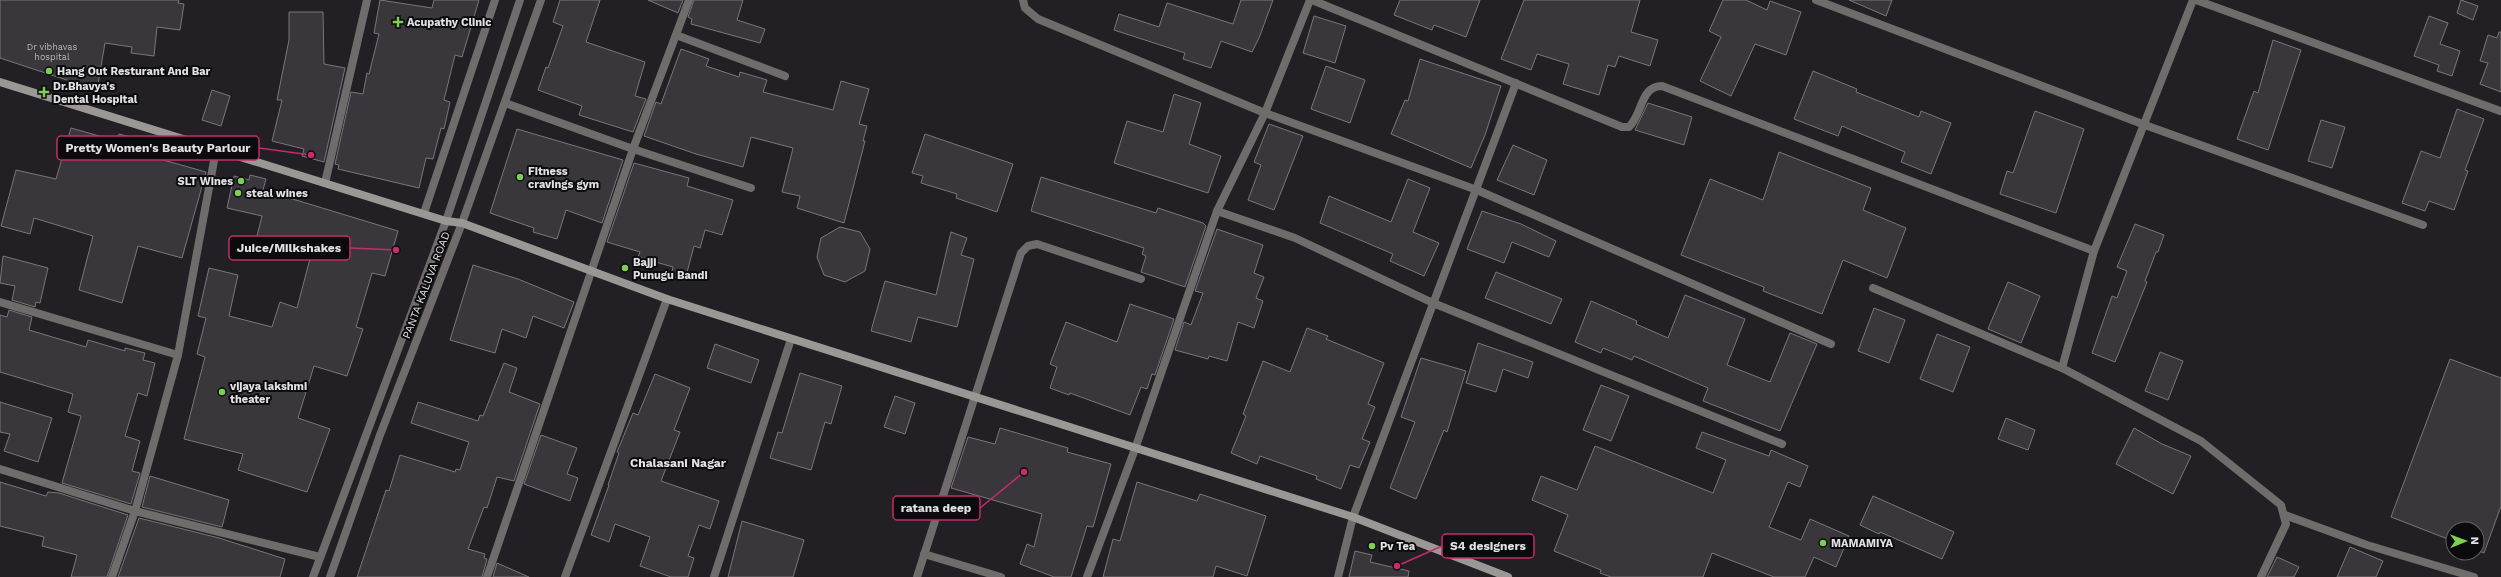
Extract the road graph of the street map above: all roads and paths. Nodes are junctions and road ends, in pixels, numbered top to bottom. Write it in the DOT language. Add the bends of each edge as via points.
graph roads {
  1 [pos="367,0"];
  2 [pos="495,0"];
  3 [pos="520,0"];
  4 [pos="541,0"];
  5 [pos="689,0"];
  6 [pos="1022,0"];
  7 [pos="1311,0"];
  8 [pos="1816,0"];
  9 [pos="2193,0"];
  10 [pos="2196,0"];
  11 [pos="676,35"];
  12 [pos="785,76"];
  13 [pos="0,82"];
  14 [pos="1516,83"];
  15 [pos="505,103"];
  16 [pos="2500,111"];
  17 [pos="1265,113"];
  18 [pos="2145,125"];
  19 [pos="633,149"];
  20 [pos="216,150"];
  21 [pos="325,183"];
  22 [pos="751,188"];
  23 [pos="1477,190"];
  24 [pos="1216,211"];
  25 [pos="424,213"];
  26 [pos="446,221"];
  27 [pos="462,223"];
  28 [pos="2423,226"];
  29 [pos="2094,251"];
  30 [pos="592,273"];
  31 [pos="1141,279"];
  32 [pos="1873,288"];
  33 [pos="667,299"];
  34 [pos="0,302"];
  35 [pos="1433,303"];
  36 [pos="791,338"];
  37 [pos="1831,344"];
  38 [pos="178,355"];
  39 [pos="2062,368"];
  40 [pos="973,397"];
  41 [pos="1782,444"];
  42 [pos="1135,449"];
  43 [pos="0,469"];
  44 [pos="135,511"];
  45 [pos="2285,515"];
  46 [pos="1353,517"];
  47 [pos="924,554"];
  48 [pos="320,557"];
  49 [pos="112,577"];
  50 [pos="313,577"];
  51 [pos="330,577"];
  52 [pos="487,577"];
  53 [pos="565,577"];
  54 [pos="714,577"];
  55 [pos="917,577"];
  56 [pos="1001,577"];
  57 [pos="1087,577"];
  58 [pos="1338,577"];
  59 [pos="1508,577"];
  60 [pos="2261,577"];
  61 [pos="2474,577"];
  1 -- 21 [label="street"];
  2 -- 25 [label="street"];
  3 -- 26 [label="street, PANTA KALUVA ROAD"];
  4 -- 15 [label="street, PANTA KALUVA ROAD"];
  5 -- 11 [label="street"];
  6 -- 17 [label="street" via="1025,8 1038,19"];
  7 -- 14 [label="street"];
  7 -- 17 [label="street"];
  8 -- 18 [label="street"];
  9 -- 18 [label="street"];
  10 -- 16 [label="street"];
  11 -- 12 [label="street"];
  11 -- 19 [label="street"];
  13 -- 20 [label="main road"];
  14 -- 23 [label="street"];
  14 -- 29 [label="street" via="1625,128 1635,121 1648,91 1654,86 1662,86"];
  15 -- 19 [label="street"];
  15 -- 27 [label="street, PANTA KALUVA ROAD"];
  17 -- 23 [label="street"];
  17 -- 24 [label="street"];
  18 -- 28 [label="street"];
  18 -- 29 [label="street"];
  19 -- 22 [label="street"];
  19 -- 30 [label="street"];
  20 -- 21 [label="main road"];
  20 -- 38 [label="street"];
  21 -- 25 [label="main road"];
  23 -- 35 [label="street"];
  23 -- 37 [label="street"];
  24 -- 35 [label="street" via="1295,238"];
  24 -- 42 [label="street"];
  25 -- 26 [label="main road"];
  26 -- 27 [label="main road"];
  26 -- 48 [label="street, PANTA KALUVA ROAD"];
  27 -- 30 [label="main road"];
  27 -- 51 [label="street, PANTA KALUVA ROAD" via="380,435"];
  29 -- 39 [label="street"];
  30 -- 33 [label="main road"];
  30 -- 52 [label="street"];
  31 -- 40 [label="street" via="1037,244 1028,246 1021,253"];
  32 -- 39 [label="street"];
  33 -- 36 [label="main road"];
  33 -- 53 [label="street"];
  34 -- 38 [label="street"];
  35 -- 41 [label="street"];
  35 -- 46 [label="street"];
  36 -- 40 [label="main road"];
  36 -- 54 [label="street"];
  38 -- 44 [label="street"];
  39 -- 45 [label="street" via="2201,441 2280,505"];
  40 -- 42 [label="main road"];
  40 -- 47 [label="street"];
  42 -- 46 [label="main road"];
  42 -- 57 [label="street"];
  43 -- 44 [label="street"];
  44 -- 48 [label="street"];
  44 -- 49 [label="street"];
  45 -- 60 [label="street" via="2286,524"];
  45 -- 61 [label="street" via="2367,545"];
  46 -- 58 [label="street"];
  46 -- 59 [label="main road"];
  47 -- 55 [label="street"];
  47 -- 56 [label="street"];
  48 -- 50 [label="street, PANTA KALUVA ROAD"];
}
